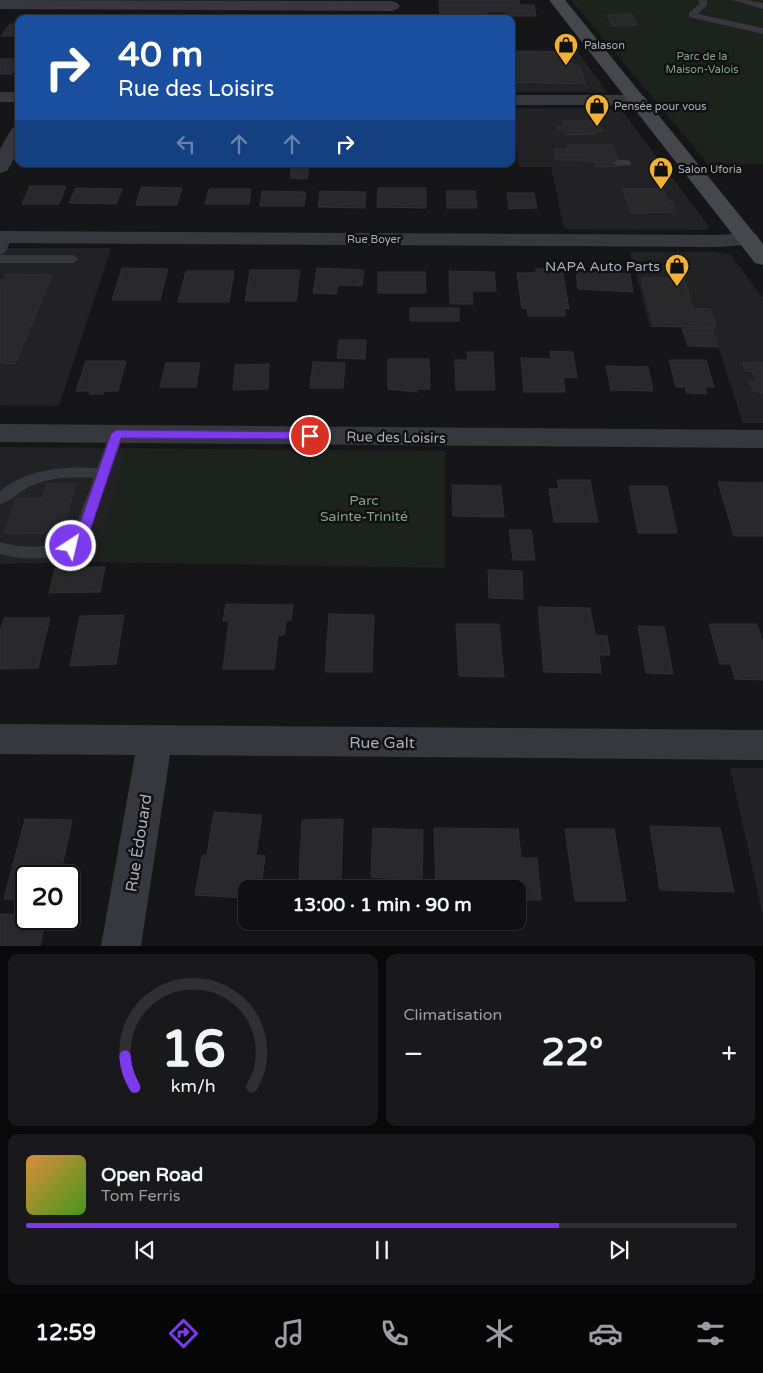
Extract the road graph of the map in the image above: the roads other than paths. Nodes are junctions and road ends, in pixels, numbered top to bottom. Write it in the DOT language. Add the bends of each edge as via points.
graph roads {
  1 [pos="557,0"];
  2 [pos="703,0"];
  3 [pos="736,0"];
  4 [pos="0,4"];
  5 [pos="84,4"];
  6 [pos="392,6"];
  7 [pos="763,6"];
  8 [pos="80,15"];
  9 [pos="763,31"];
  10 [pos="0,97"];
  11 [pos="15,97"];
  12 [pos="515,100"];
  13 [pos="638,100"];
  14 [pos="15,139"];
  15 [pos="0,167"];
  16 [pos="748,239"];
  17 [pos="2,242"];
  18 [pos="763,258"];
  19 [pos="0,259"];
  20 [pos="73,260"];
  21 [pos="0,433"];
  22 [pos="116,434"];
  23 [pos="763,439"];
  24 [pos="103,473"];
  25 [pos="0,499"];
  26 [pos="0,548"];
  27 [pos="0,739"];
  28 [pos="155,740"];
  29 [pos="763,745"];
  30 [pos="121,946"];
  1 -- 13 [label="main road"];
  2 -- 9 [label="lane" via="703,5 692,15"];
  3 -- 7 [label="lane"];
  4 -- 5 [label="street"];
  5 -- 6 [label="street"];
  5 -- 8 [label="street"];
  10 -- 11 [label="street"];
  12 -- 13 [label="street"];
  13 -- 16 [label="main road"];
  14 -- 15 [label="street"];
  16 -- 17 [label="street, Rue Boyer"];
  16 -- 18 [label="main road"];
  19 -- 20 [label="lane"];
  21 -- 22 [label="street, Rue des Loisirs"];
  22 -- 23 [label="street, Rue des Loisirs"];
  22 -- 24 [label="lane"];
  24 -- 25 [label="lane" via="73,471 40,476"];
  24 -- 26 [label="lane" via="82,534 71,546 43,552"];
  27 -- 28 [label="street, Rue Galt"];
  28 -- 29 [label="street, Rue Galt"];
  28 -- 30 [label="street, Rue Édouard"];
}
